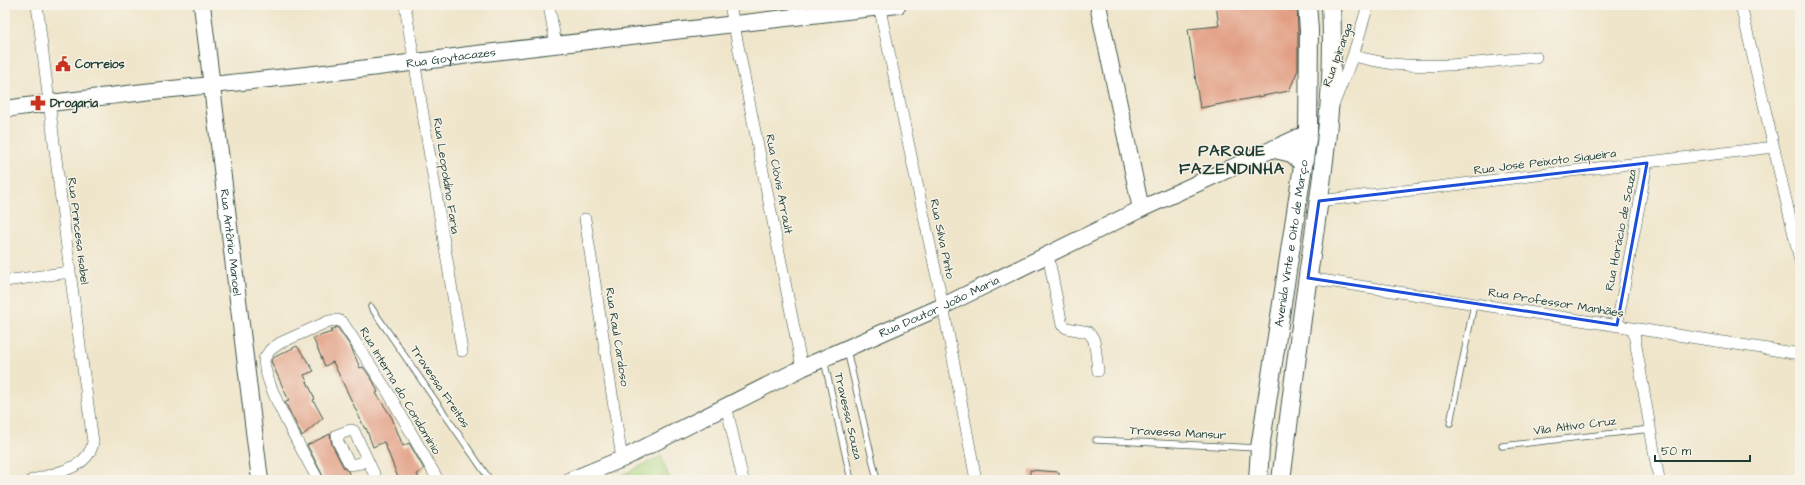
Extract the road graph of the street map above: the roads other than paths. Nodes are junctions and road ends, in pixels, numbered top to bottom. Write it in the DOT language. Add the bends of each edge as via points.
graph roads {
  1 [pos="37,5"];
  2 [pos="202,5"];
  3 [pos="405,5"];
  4 [pos="549,5"];
  5 [pos="730,5"];
  6 [pos="898,5"];
  7 [pos="1098,5"];
  8 [pos="1307,5"];
  9 [pos="1330,5"];
  10 [pos="1368,5"];
  11 [pos="1741,5"];
  12 [pos="879,6"];
  13 [pos="734,24"];
  14 [pos="556,45"];
  15 [pos="1354,56"];
  16 [pos="1536,57"];
  17 [pos="414,63"];
  18 [pos="211,84"];
  19 [pos="49,103"];
  20 [pos="5,109"];
  21 [pos="1330,112"];
  22 [pos="1308,133"];
  23 [pos="1774,147"];
  24 [pos="1276,149"];
  25 [pos="1302,162"];
  26 [pos="1647,163"];
  27 [pos="1319,201"];
  28 [pos="1141,209"];
  29 [pos="585,219"];
  30 [pos="1048,255"];
  31 [pos="1800,261"];
  32 [pos="70,272"];
  33 [pos="1308,278"];
  34 [pos="5,281"];
  35 [pos="1474,304"];
  36 [pos="943,306"];
  37 [pos="371,307"];
  38 [pos="1617,325"];
  39 [pos="1633,328"];
  40 [pos="847,347"];
  41 [pos="462,351"];
  42 [pos="1800,354"];
  43 [pos="824,358"];
  44 [pos="802,368"];
  45 [pos="1098,371"];
  46 [pos="726,405"];
  47 [pos="1450,423"];
  48 [pos="1651,429"];
  49 [pos="1096,440"];
  50 [pos="1502,446"];
  51 [pos="1260,448"];
  52 [pos="367,459"];
  53 [pos="622,459"];
  54 [pos="32,480"];
  55 [pos="260,480"];
  56 [pos="318,480"];
  57 [pos="377,480"];
  58 [pos="438,480"];
  59 [pos="490,480"];
  60 [pos="571,480"];
  61 [pos="743,480"];
  62 [pos="851,480"];
  63 [pos="877,480"];
  64 [pos="976,480"];
  65 [pos="1258,480"];
  66 [pos="1281,480"];
  67 [pos="1659,480"];
  1 -- 19 [label="street, Rua Princesa Isabel"];
  2 -- 18 [label="street, Rua Antônio Manoel"];
  3 -- 17 [label="street, Rua Leopoldino Faria"];
  4 -- 14 [label="street"];
  5 -- 13 [label="street, Rua Clóvis Arrault"];
  6 -- 12 [label="street, Rua Goytacazes"];
  7 -- 28 [label="street"];
  8 -- 22 [label="main road, Avenida Vinte e Oito de Março"];
  9 -- 21 [label="main road, Avenida Vinte e Oito de Março"];
  10 -- 15 [label="street, Rua Ipiranga"];
  11 -- 23 [label="street"];
  12 -- 13 [label="street, Rua Goytacazes"];
  12 -- 36 [label="street, Rua Silva Pinto"];
  13 -- 14 [label="street, Rua Goytacazes"];
  13 -- 44 [label="street, Rua Clóvis Arrault"];
  14 -- 17 [label="street, Rua Goytacazes"];
  15 -- 16 [label="street" via="1392,64 1422,65"];
  15 -- 21 [label="street, Rua Ipiranga"];
  17 -- 18 [label="street, Rua Goytacazes"];
  17 -- 41 [label="street, Rua Leopoldino Faria"];
  18 -- 19 [label="street, Rua Goytacazes"];
  18 -- 55 [label="street, Rua Antônio Manoel"];
  19 -- 20 [label="street, Rua Goytacazes"];
  19 -- 32 [label="street, Rua Princesa Isabel"];
  21 -- 22 [label="main road" via="1323,123"];
  21 -- 27 [label="main road, Avenida Vinte e Oito de Março"];
  22 -- 24 [label="street, Rua Doutor João Maria"];
  22 -- 25 [label="main road, Avenida Vinte e Oito de Março"];
  23 -- 26 [label="street, Rua José Peixoto Siqueira"];
  23 -- 31 [label="street"];
  24 -- 25 [label="main road" via="1292,153"];
  24 -- 28 [label="street, Rua Doutor João Maria"];
  25 -- 51 [label="main road, Avenida Vinte e Oito de Março"];
  26 -- 27 [label="street, Rua José Peixoto Siqueira"];
  26 -- 38 [label="street, Rua Horácio de Souza"];
  27 -- 33 [label="main road, Avenida Vinte e Oito de Março"];
  28 -- 30 [label="street, Rua Doutor João Maria"];
  29 -- 53 [label="street, Rua Raul Cardoso"];
  30 -- 36 [label="street, Rua Doutor João Maria"];
  30 -- 45 [label="street" via="1062,325 1088,332 1093,338"];
  32 -- 34 [label="street"];
  32 -- 54 [label="street, Rua Princesa Isabel" via="93,442 91,452 77,466"];
  33 -- 35 [label="street, Rua Professor Manhães"];
  33 -- 66 [label="main road, Avenida Vinte e Oito de Março"];
  35 -- 38 [label="street, Rua Professor Manhães"];
  35 -- 47 [label="lane"];
  36 -- 40 [label="street, Rua Doutor João Maria"];
  36 -- 64 [label="street, Rua Silva Pinto"];
  37 -- 59 [label="lane, Travessa Freitas"];
  38 -- 39 [label="street, Rua Professor Manhães"];
  39 -- 42 [label="street, Rua Professor Manhães"];
  39 -- 48 [label="street"];
  40 -- 43 [label="street, Rua Doutor João Maria"];
  40 -- 63 [label="lane"];
  43 -- 44 [label="street, Rua Doutor João Maria"];
  43 -- 62 [label="lane, Travessa Souza"];
  44 -- 46 [label="street, Rua Doutor João Maria"];
  46 -- 53 [label="street, Rua Doutor João Maria"];
  46 -- 61 [label="street"];
  48 -- 50 [label="lane, Vila Altivo Cruz"];
  48 -- 67 [label="street"];
  49 -- 51 [label="lane, Travessa Mansur"];
  51 -- 65 [label="main road, Avenida Vinte e Oito de Março"];
  52 -- 57 [label="street"];
  53 -- 60 [label="street, Rua Doutor João Maria"];
  56 -- 58 [label="street, Rua Interna do Condomínio" via="282,411 268,377 264,359 270,350 280,343 338,320 343,323 381,381"];
}
